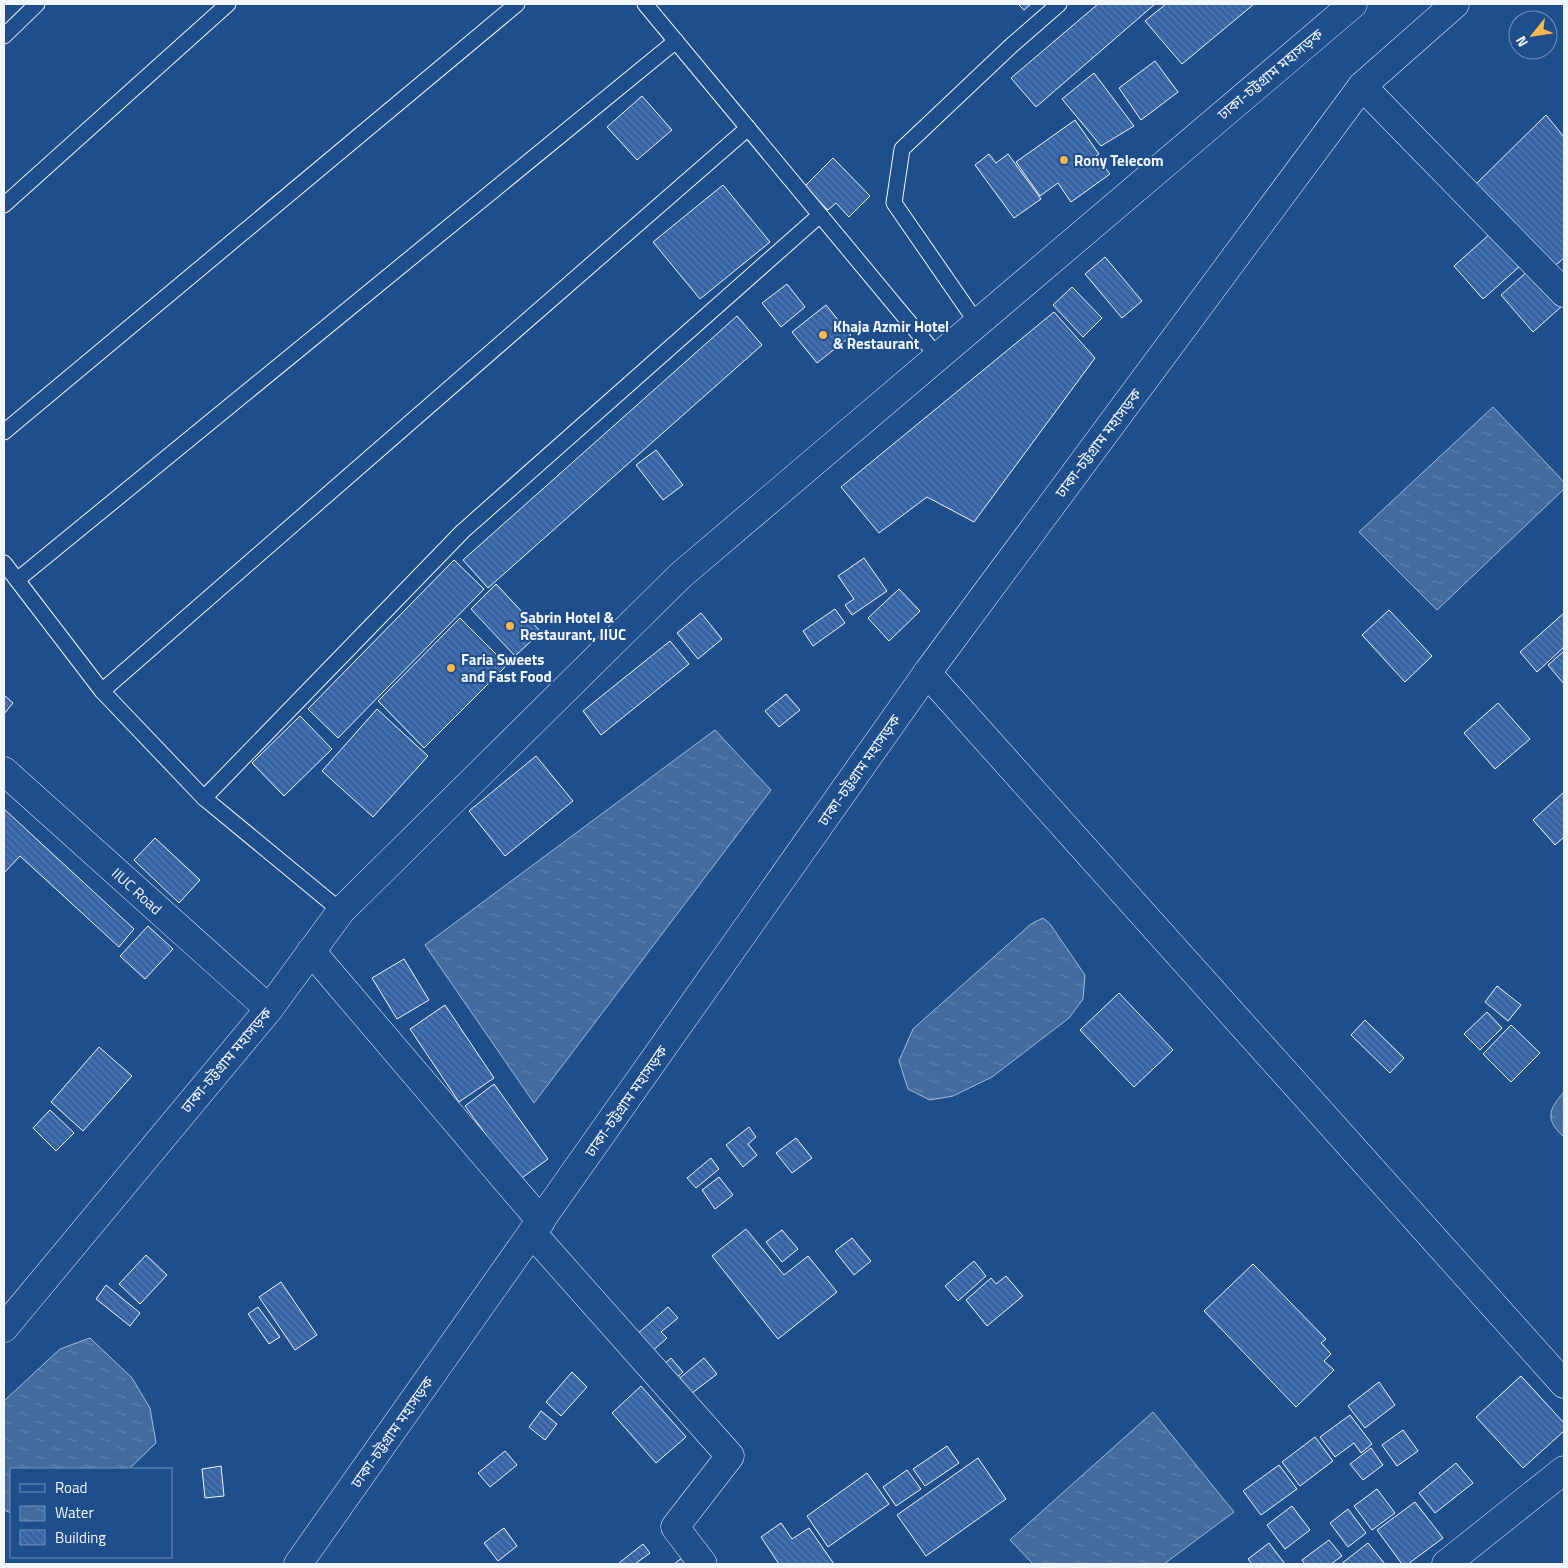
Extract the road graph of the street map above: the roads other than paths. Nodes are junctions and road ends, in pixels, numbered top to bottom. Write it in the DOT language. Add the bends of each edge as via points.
graph roads {
  1 [pos="36,4"];
  2 [pos="228,4"];
  3 [pos="517,4"];
  4 [pos="1059,4"];
  5 [pos="1352,4"];
  6 [pos="1454,4"];
  7 [pos="650,5"];
  8 [pos="4,36"];
  9 [pos="676,41"];
  10 [pos="1362,86"];
  11 [pos="748,128"];
  12 [pos="4,204"];
  13 [pos="820,215"];
  14 [pos="1564,293"];
  15 [pos="977,323"];
  16 [pos="938,357"];
  17 [pos="4,432"];
  18 [pos="4,563"];
  19 [pos="17,580"];
  20 [pos="927,673"];
  21 [pos="102,692"];
  22 [pos="4,771"];
  23 [pos="204,798"];
  24 [pos="341,911"];
  25 [pos="311,951"];
  26 [pos="270,1009"];
  27 [pos="536,1227"];
  28 [pos="4,1328"];
  29 [pos="1564,1384"];
  30 [pos="1564,1470"];
  31 [pos="298,1564"];
  32 [pos="704,1564"];
  33 [pos="1446,1564"];
  1 -- 8 [label="lane"];
  2 -- 12 [label="lane"];
  3 -- 17 [label="lane"];
  4 -- 15 [label="lane" via="902,149 894,203"];
  5 -- 15 [label="main road, ঢাকা-চট্টগ্রাম মহাসড়ক"];
  6 -- 10 [label="main road, ঢাকা-চট্টগ্রাম মহাসড়ক"];
  7 -- 9 [label="lane"];
  9 -- 11 [label="lane"];
  9 -- 19 [label="lane"];
  10 -- 14 [label="main road"];
  10 -- 20 [label="main road, ঢাকা-চট্টগ্রাম মহাসড়ক"];
  11 -- 13 [label="lane"];
  11 -- 21 [label="lane"];
  13 -- 16 [label="lane"];
  13 -- 23 [label="lane" via="463,531"];
  15 -- 16 [label="main road, ঢাকা-চট্টগ্রাম মহাসড়ক"];
  16 -- 24 [label="main road, ঢাকা-চট্টগ্রাম মহাসড়ক" via="682,575"];
  18 -- 19 [label="lane"];
  19 -- 21 [label="lane"];
  20 -- 27 [label="main road, ঢাকা-চট্টগ্রাম মহাসড়ক"];
  20 -- 29 [label="main road"];
  21 -- 23 [label="lane"];
  22 -- 26 [label="main road, IIUC Road"];
  23 -- 24 [label="lane"];
  24 -- 25 [label="main road, ঢাকা-চট্টগ্রাম মহাসড়ক"];
  25 -- 26 [label="main road, ঢাকা-চট্টগ্রাম মহাসড়ক"];
  25 -- 27 [label="main road"];
  26 -- 28 [label="main road, ঢাকা-চট্টগ্রাম মহাসড়ক"];
  27 -- 31 [label="main road, ঢাকা-চট্টগ্রাম মহাসড়ক"];
  27 -- 32 [label="main road" via="730,1456 675,1527"];
  30 -- 33 [label="main road"];
}
